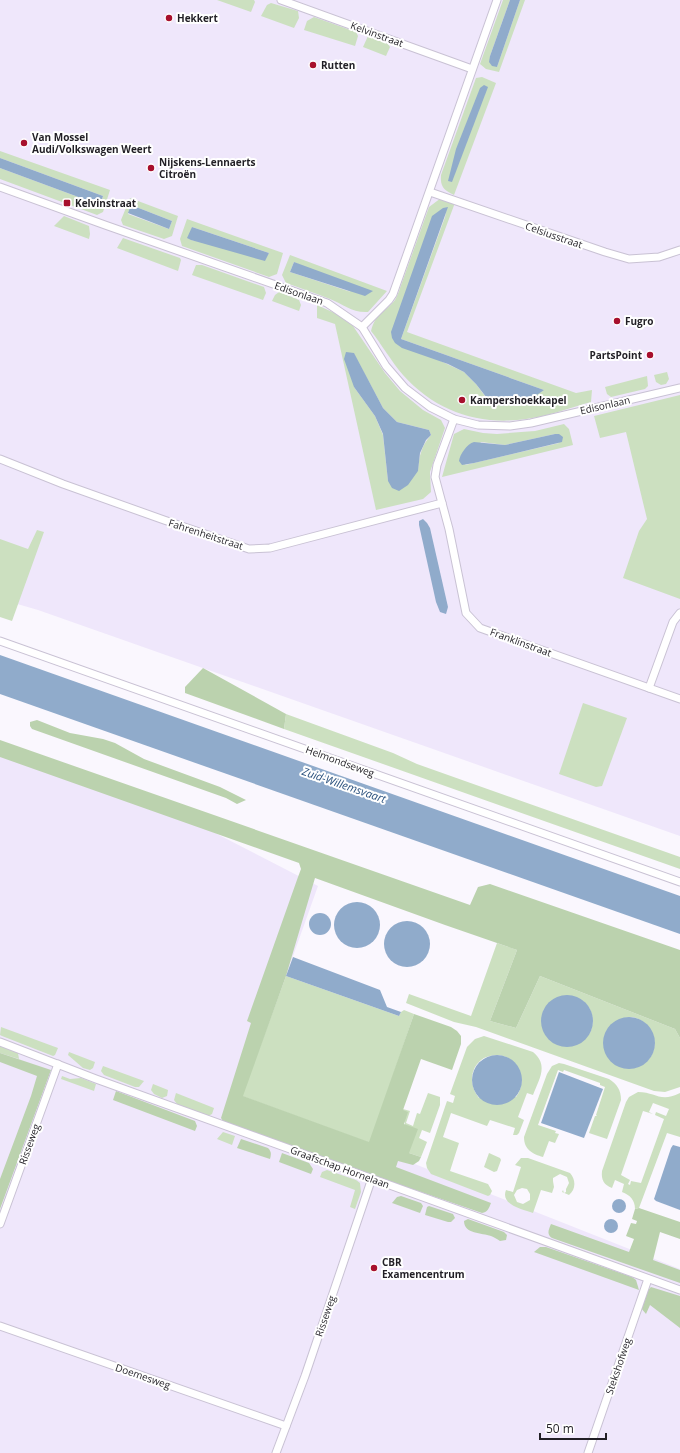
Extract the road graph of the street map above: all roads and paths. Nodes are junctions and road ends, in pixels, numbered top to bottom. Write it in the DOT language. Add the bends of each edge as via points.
graph roads {
  1 [pos="281,0"];
  2 [pos="497,0"];
  3 [pos="472,69"];
  4 [pos="0,187"];
  5 [pos="430,192"];
  6 [pos="680,250"];
  7 [pos="362,327"];
  8 [pos="680,388"];
  9 [pos="454,419"];
  10 [pos="0,459"];
  11 [pos="442,503"];
  12 [pos="680,613"];
  13 [pos="0,641"];
  14 [pos="649,688"];
  15 [pos="680,699"];
  16 [pos="680,882"];
  17 [pos="0,1042"];
  18 [pos="58,1064"];
  19 [pos="372,1178"];
  20 [pos="0,1224"];
  21 [pos="648,1279"];
  22 [pos="680,1290"];
  23 [pos="0,1326"];
  24 [pos="286,1426"];
  25 [pos="276,1453"];
  26 [pos="588,1453"];
  1 -- 3 [label="street, Kelvinstraat"];
  2 -- 3 [label="street"];
  3 -- 5 [label="street"];
  4 -- 7 [label="street, Edisonlaan" via="327,303"];
  5 -- 6 [label="street, Celsiusstraat" via="629,259 659,257"];
  5 -- 7 [label="street" via="393,294"];
  7 -- 9 [label="street, Edisonlaan" via="386,366 406,388 430,408"];
  8 -- 9 [label="street, Edisonlaan" via="517,425 478,425"];
  9 -- 11 [label="street, Franklinstraat" via="435,477"];
  10 -- 11 [label="street, Fahrenheitstraat" via="63,484 250,549 270,548"];
  11 -- 14 [label="street, Franklinstraat" via="466,613 480,628"];
  12 -- 14 [label="street" via="673,622"];
  13 -- 16 [label="street, Helmondseweg"];
  14 -- 15 [label="street, Franklinstraat"];
  17 -- 18 [label="street, Graafschap Hornelaan"];
  18 -- 19 [label="street, Graafschap Hornelaan"];
  18 -- 20 [label="street, Risseweg"];
  19 -- 21 [label="street, Graafschap Hornelaan"];
  19 -- 24 [label="street, Risseweg"];
  21 -- 22 [label="street, Graafschap Hornelaan"];
  21 -- 26 [label="street, Stekshofweg"];
  23 -- 24 [label="street, Doemesweg"];
  24 -- 25 [label="street, Risseweg"];
}
